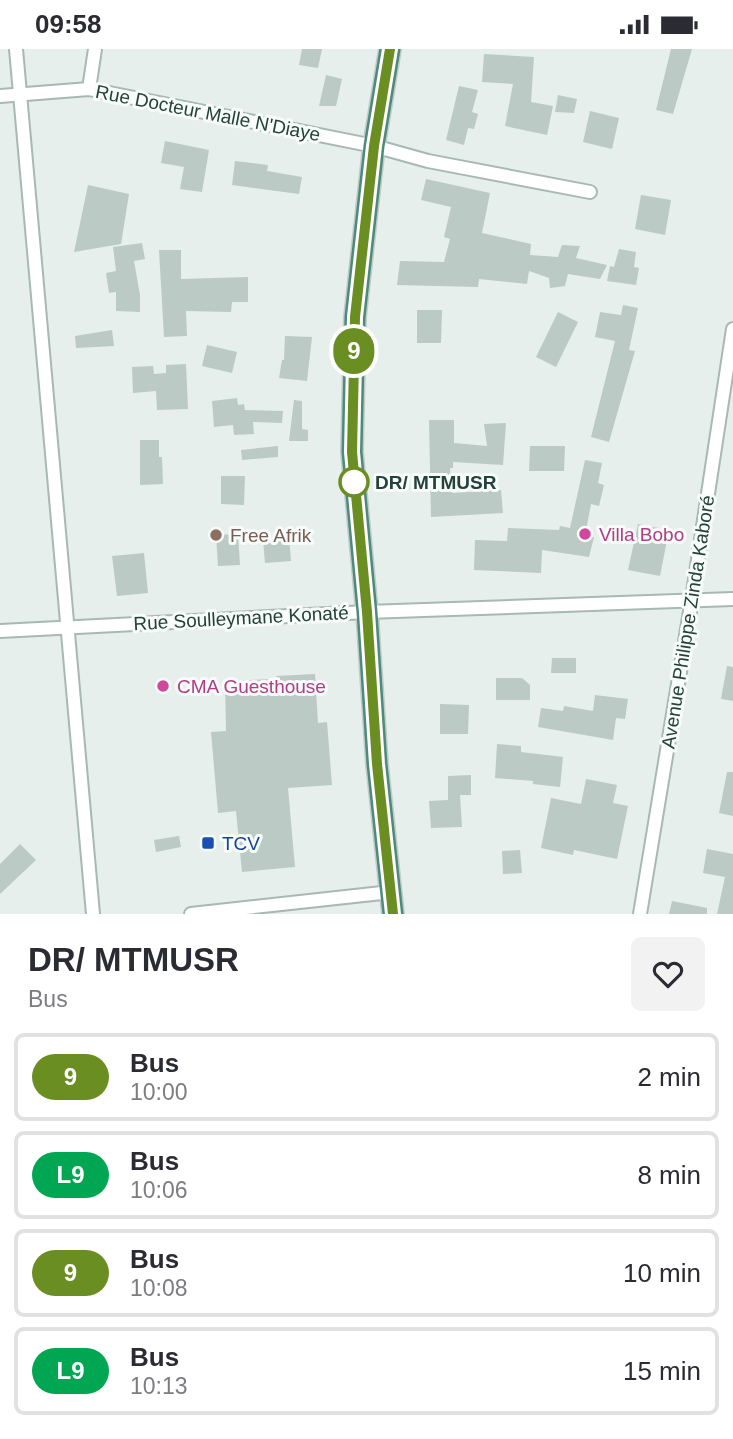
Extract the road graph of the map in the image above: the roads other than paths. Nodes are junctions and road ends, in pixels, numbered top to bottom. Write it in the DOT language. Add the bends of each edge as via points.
graph roads {
  1 [pos="16,49"];
  2 [pos="95,49"];
  3 [pos="390,49"];
  4 [pos="89,89"];
  5 [pos="20,94"];
  6 [pos="0,96"];
  7 [pos="374,146"];
  8 [pos="590,192"];
  9 [pos="733,329"];
  10 [pos="692,599"];
  11 [pos="733,599"];
  12 [pos="367,612"];
  13 [pos="69,627"];
  14 [pos="0,631"];
  15 [pos="391,893"];
  16 [pos="93,914"];
  17 [pos="191,914"];
  18 [pos="393,914"];
  19 [pos="640,914"];
  1 -- 5 [label="street"];
  2 -- 4 [label="street"];
  3 -- 7 [label="highway"];
  4 -- 5 [label="street, Rue Docteur Malle N'Diaye"];
  4 -- 7 [label="street, Rue Docteur Malle N'Diaye"];
  5 -- 6 [label="street, Rue Docteur Malle N'Diaye"];
  5 -- 13 [label="street"];
  7 -- 8 [label="street, Rue Docteur Malle N'Diaye"];
  7 -- 12 [label="highway" via="355,317 352,452"];
  9 -- 10 [label="street, Avenue Philippe Zinda Kaboré"];
  10 -- 11 [label="street, Rue Soulleymane Konaté"];
  10 -- 12 [label="street, Rue Soulleymane Konaté"];
  10 -- 19 [label="street, Avenue Philippe Zinda Kaboré"];
  12 -- 13 [label="street, Rue Soulleymane Konaté"];
  12 -- 15 [label="highway"];
  13 -- 14 [label="street, Rue Soulleymane Konaté"];
  13 -- 16 [label="street"];
  15 -- 17 [label="street"];
  15 -- 18 [label="highway"];
}
